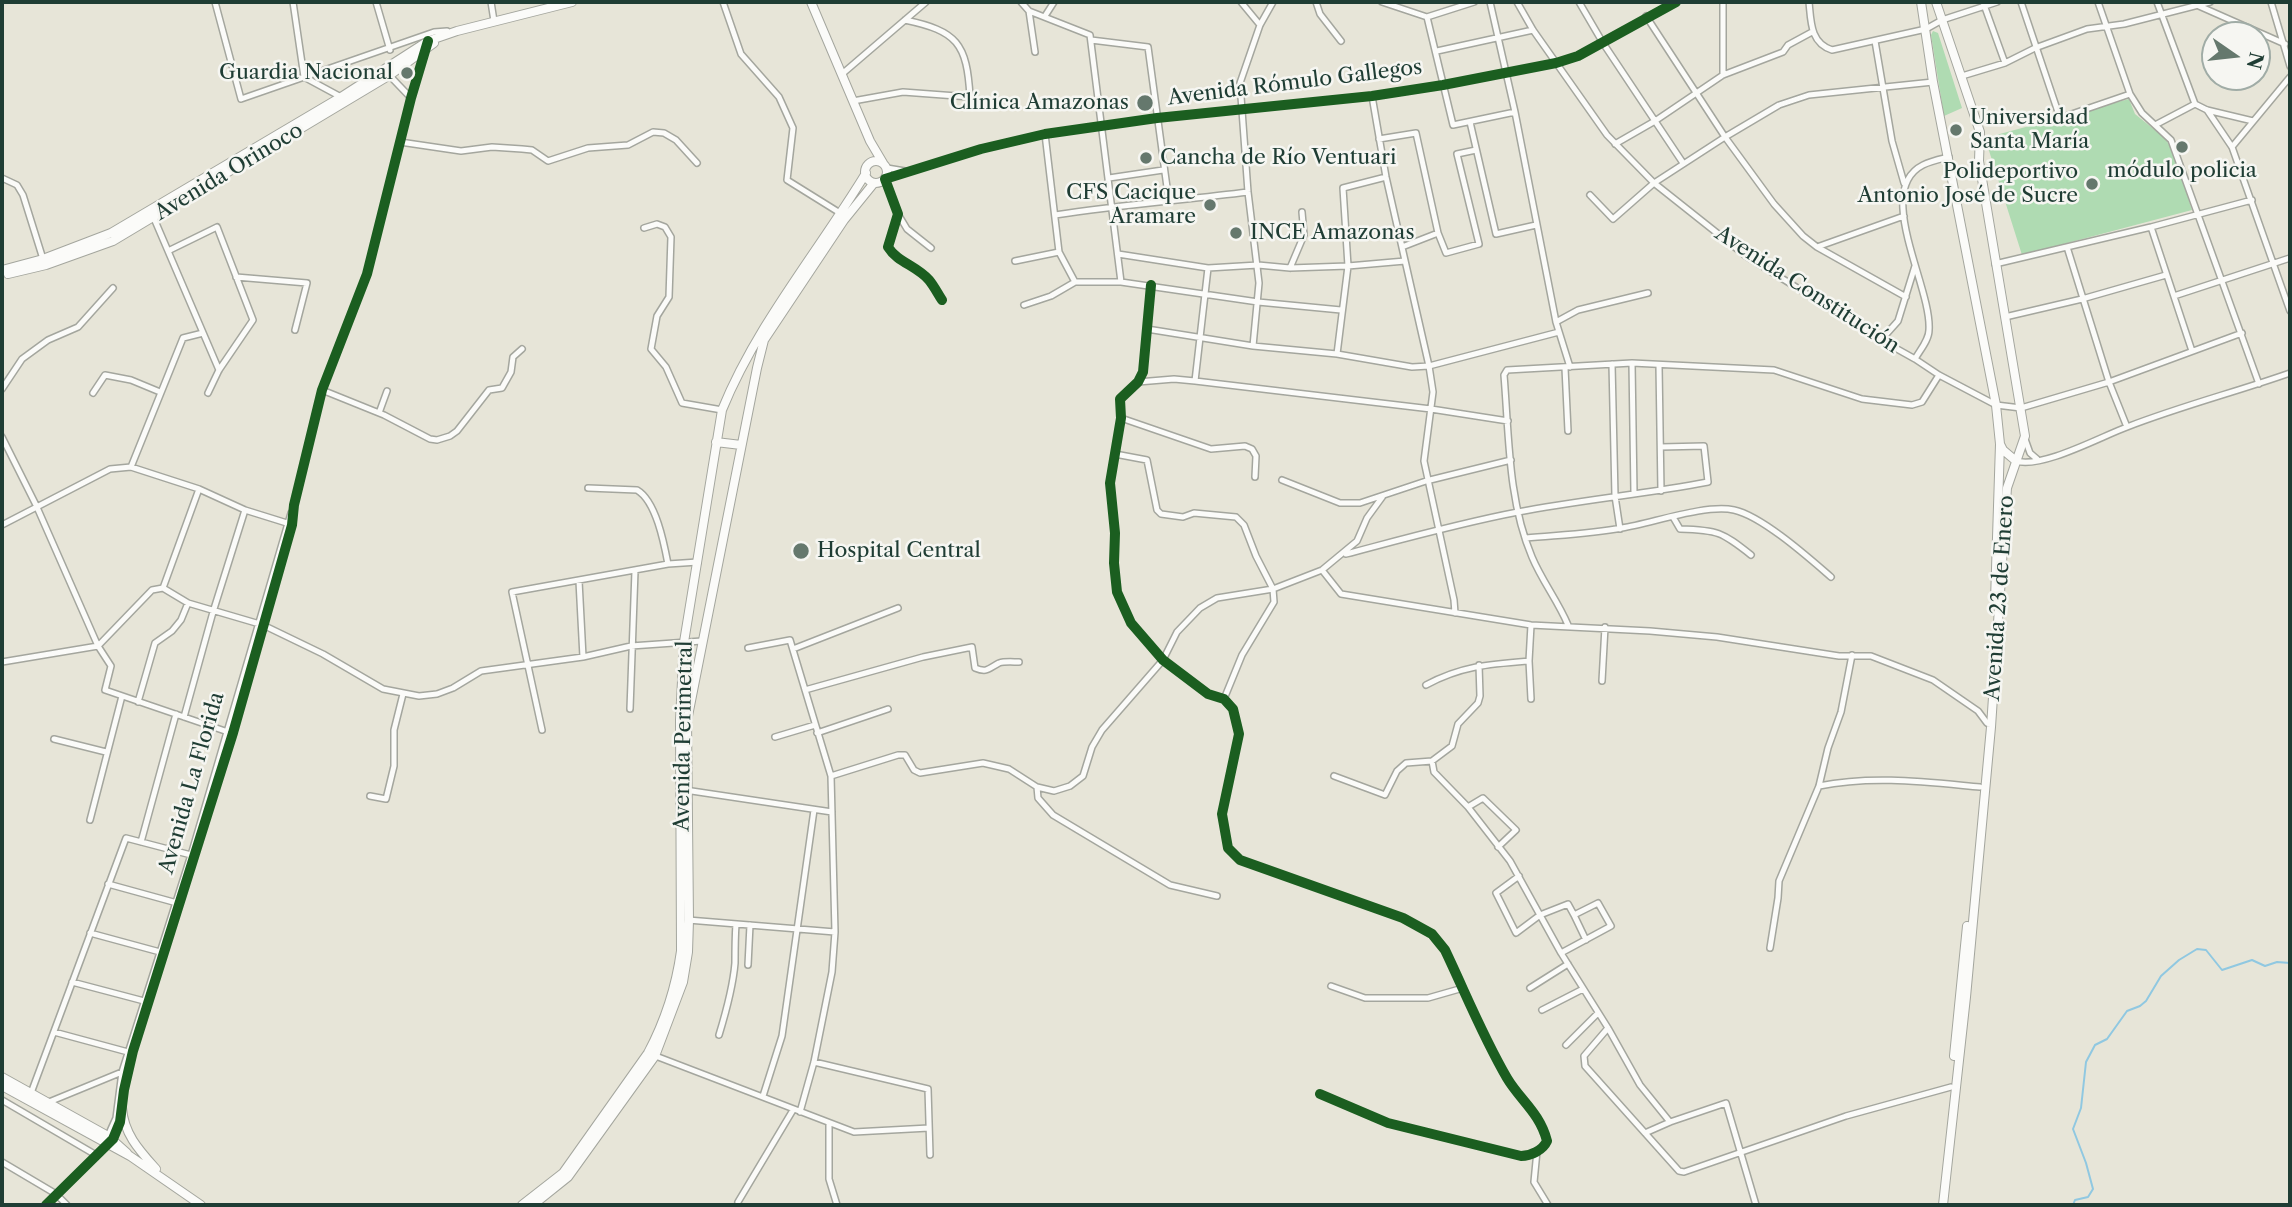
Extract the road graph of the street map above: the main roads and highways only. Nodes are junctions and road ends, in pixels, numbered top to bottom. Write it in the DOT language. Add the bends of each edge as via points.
graph roads {
  1 [pos="572,2"];
  2 [pos="811,2"];
  3 [pos="1920,2"];
  4 [pos="1936,2"];
  5 [pos="387,73"];
  6 [pos="870,141"];
  7 [pos="885,165"];
  8 [pos="866,171"];
  9 [pos="874,183"];
  10 [pos="2,270"];
  11 [pos="2,276"];
  12 [pos="716,442"];
  13 [pos="741,444"];
  14 [pos="2000,444"];
  15 [pos="2021,448"];
  16 [pos="2007,453"];
  17 [pos="2016,461"];
  18 [pos="685,790"];
  19 [pos="651,1054"];
  20 [pos="2,1077"];
  21 [pos="2,1086"];
  22 [pos="122,1108"];
  23 [pos="108,1141"];
  24 [pos="167,1182"];
  25 [pos="200,1205"];
  26 [pos="522,1205"];
  27 [pos="533,1205"];
  28 [pos="1940,1205"];
  1 -- 5 [label="main road, Avenida Orinoco" via="440,37"];
  2 -- 6 [label="main road"];
  3 -- 14 [label="main road, Avenida 23 de Enero"];
  4 -- 15 [label="main road, Avenida 23 de Enero" via="1980,132 1979,161 2025,436"];
  5 -- 10 [label="main road, Avenida Orinoco" via="111,233"];
  5 -- 11 [label="main road, Avenida Orinoco" via="113,241"];
  6 -- 7 [label="main road"];
  6 -- 8 [label="main road"];
  7 -- 8 [label="main road" via="873,161"];
  7 -- 9 [label="main road" via="885,179"];
  8 -- 9 [label="main road"];
  8 -- 12 [label="main road, Avenida Perimetral" via="761,333 722,410"];
  9 -- 13 [label="main road, Avenida Perimetral" via="764,340"];
  12 -- 13 [label="main road"];
  12 -- 18 [label="main road, Avenida Perimetral" via="684,642 680,720"];
  13 -- 18 [label="main road, Avenida Perimetral" via="687,721"];
  14 -- 16 [label="main road"];
  14 -- 28 [label="main road, Avenida 23 de Enero" via="1987,723"];
  15 -- 16 [label="main road" via="2016,454"];
  15 -- 17 [label="main road, Avenida 23 de Enero"];
  16 -- 17 [label="main road"];
  17 -- 28 [label="main road, Avenida 23 de Enero" via="2007,488 1966,997"];
  18 -- 19 [label="main road, Avenida Perimetral" via="688,952 683,982 663,1038"];
  19 -- 26 [label="main road, Avenida Perimetral" via="564,1173"];
  19 -- 27 [label="main road, Avenida Perimetral" via="568,1177"];
  20 -- 23 [label="main road"];
  21 -- 23 [label="main road"];
  22 -- 24 [label="main road" via="133,1143"];
  23 -- 24 [label="main road"];
  24 -- 25 [label="main road"];
}
